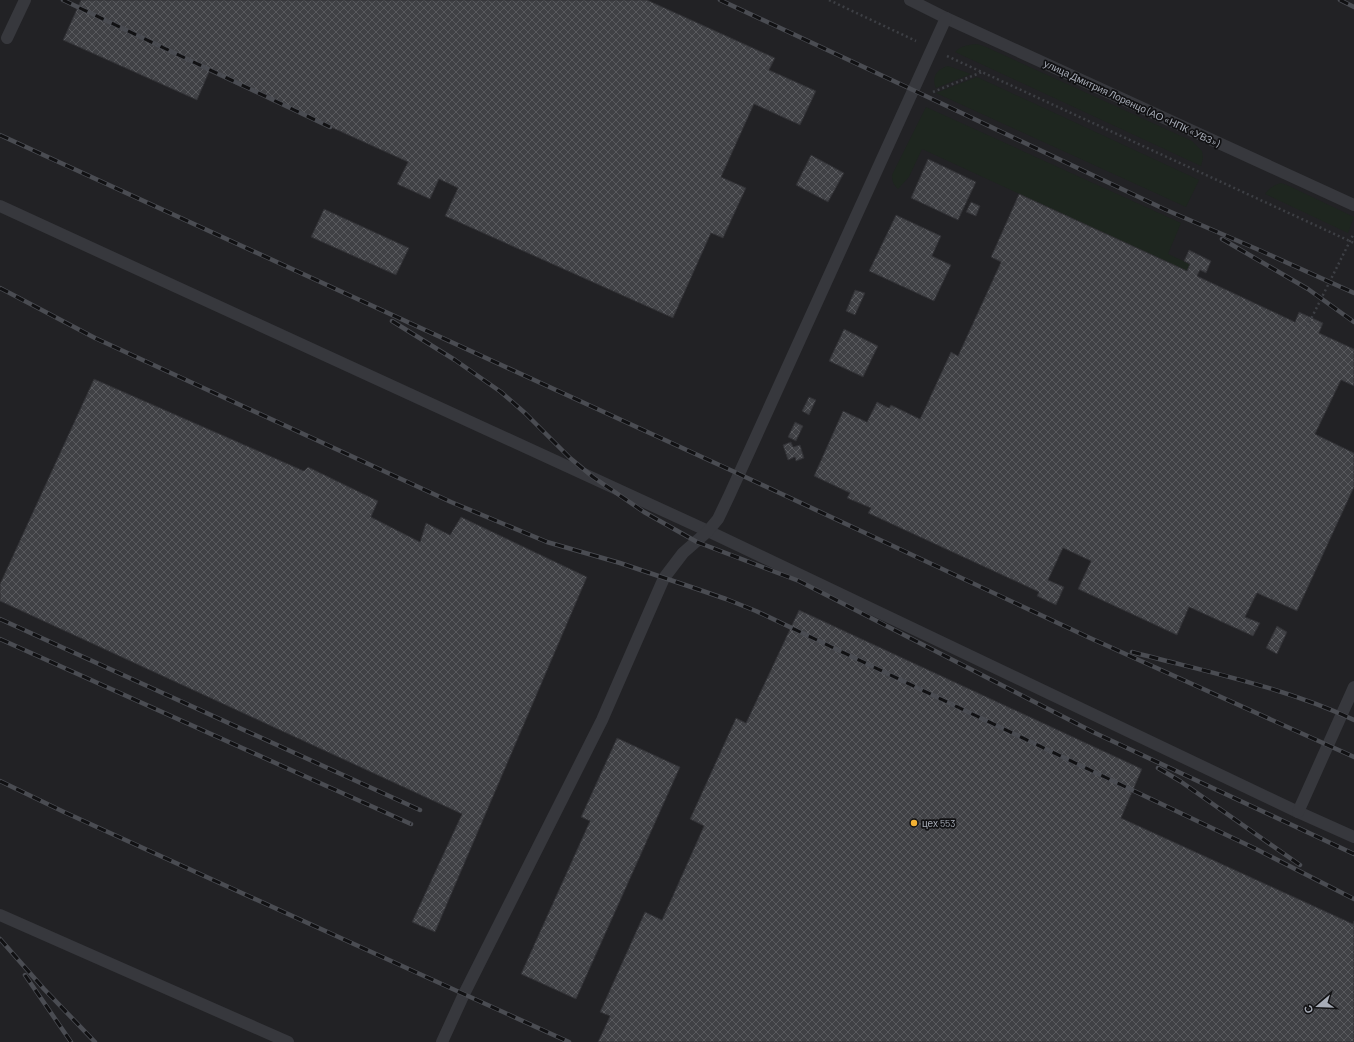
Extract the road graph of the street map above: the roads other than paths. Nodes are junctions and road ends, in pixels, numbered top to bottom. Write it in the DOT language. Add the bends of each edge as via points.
graph roads {
  1 [pos="25,0"];
  2 [pos="910,0"];
  3 [pos="946,18"];
  4 [pos="7,38"];
  5 [pos="1354,205"];
  6 [pos="0,206"];
  7 [pos="708,531"];
  8 [pos="1354,687"];
  9 [pos="1298,812"];
  10 [pos="1354,837"];
  11 [pos="0,915"];
  12 [pos="288,1042"];
  13 [pos="442,1042"];
  1 -- 4 [label="lane"];
  2 -- 3 [label="lane, улица Дмитрия Лоренцо (АО «НПК «УВЗ»)"];
  3 -- 5 [label="lane, улица Дмитрия Лоренцо (АО «НПК «УВЗ»)"];
  3 -- 7 [label="lane" via="729,496 718,519"];
  6 -- 7 [label="lane"];
  7 -- 9 [label="lane"];
  7 -- 13 [label="lane" via="683,553 664,578 602,720"];
  8 -- 9 [label="lane"];
  9 -- 10 [label="lane"];
  11 -- 12 [label="lane"];
}
